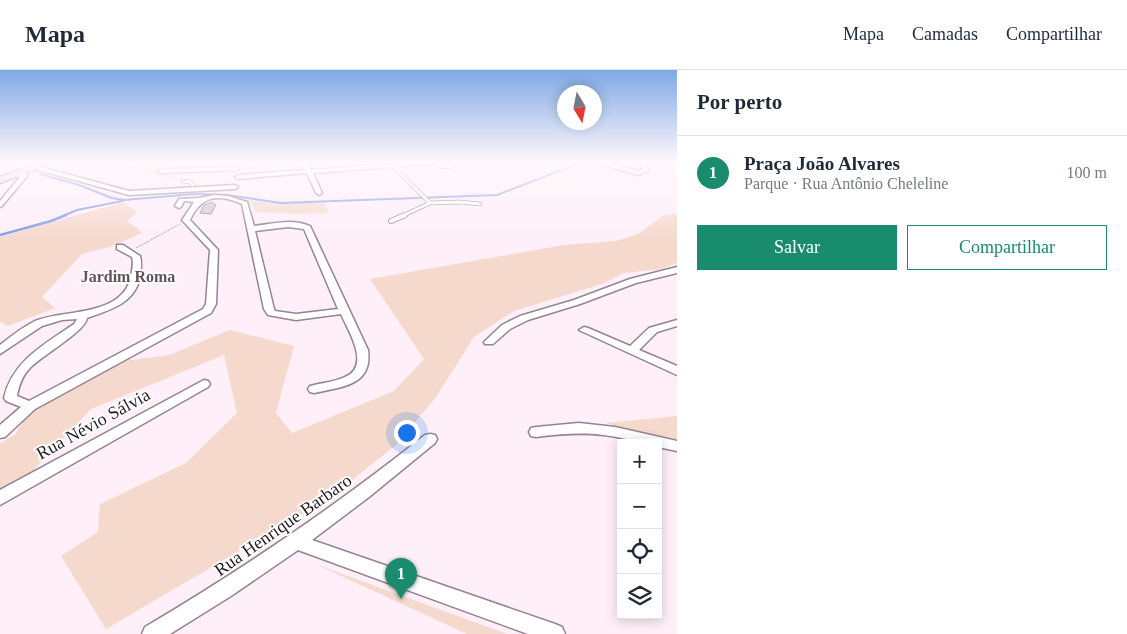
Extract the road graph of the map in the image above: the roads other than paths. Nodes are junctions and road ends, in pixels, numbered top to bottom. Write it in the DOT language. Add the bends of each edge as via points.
graph roads {
  1 [pos="16,187"];
  2 [pos="105,187"];
  3 [pos="232,187"];
  4 [pos="317,187"];
  5 [pos="415,187"];
  6 [pos="229,193"];
  7 [pos="320,193"];
  8 [pos="201,200"];
  9 [pos="429,202"];
  10 [pos="480,204"];
  11 [pos="0,205"];
  12 [pos="179,206"];
  13 [pos="391,221"];
  14 [pos="307,228"];
  15 [pos="252,229"];
  16 [pos="120,247"];
  17 [pos="677,270"];
  18 [pos="344,311"];
  19 [pos="82,316"];
  20 [pos="677,323"];
  21 [pos="584,330"];
  22 [pos="489,342"];
  23 [pos="0,351"];
  24 [pos="632,351"];
  25 [pos="677,371"];
  26 [pos="204,384"];
  27 [pos="314,389"];
  28 [pos="30,406"];
  29 [pos="536,432"];
  30 [pos="0,433"];
  31 [pos="430,439"];
  32 [pos="677,446"];
  33 [pos="0,498"];
  34 [pos="297,542"];
  35 [pos="152,634"];
  36 [pos="555,634"];
  1 -- 11 [label="street"];
  2 -- 6 [label="street" via="129,194"];
  3 -- 6 [label="street"];
  4 -- 7 [label="street"];
  5 -- 9 [label="lane"];
  6 -- 8 [label="street"];
  6 -- 15 [label="street" via="245,203"];
  8 -- 12 [label="street" via="184,199"];
  8 -- 28 [label="street" via="186,220 214,250 208,310"];
  9 -- 10 [label="lane"];
  9 -- 13 [label="lane"];
  14 -- 15 [label="street" via="294,225"];
  14 -- 18 [label="street"];
  15 -- 18 [label="street" via="272,313 296,317"];
  16 -- 19 [label="street" via="136,256 138,263 131,291 114,305"];
  17 -- 22 [label="street" via="633,281 524,318 506,327"];
  18 -- 27 [label="street" via="362,350 364,369 347,381"];
  19 -- 23 [label="street" via="60,317 38,324"];
  19 -- 28 [label="street" via="78,326 14,378 10,398"];
  20 -- 24 [label="street" via="653,330"];
  21 -- 24 [label="street"];
  24 -- 25 [label="street"];
  26 -- 33 [label="street, Rua Névio Sálvia"];
  28 -- 30 [label="street"];
  29 -- 32 [label="street" via="564,428 594,429"];
  31 -- 34 [label="street, Rua Henrique Barbaro" via="376,484"];
  34 -- 35 [label="street, Rua Henrique Barbaro"];
  34 -- 36 [label="street"];
}
